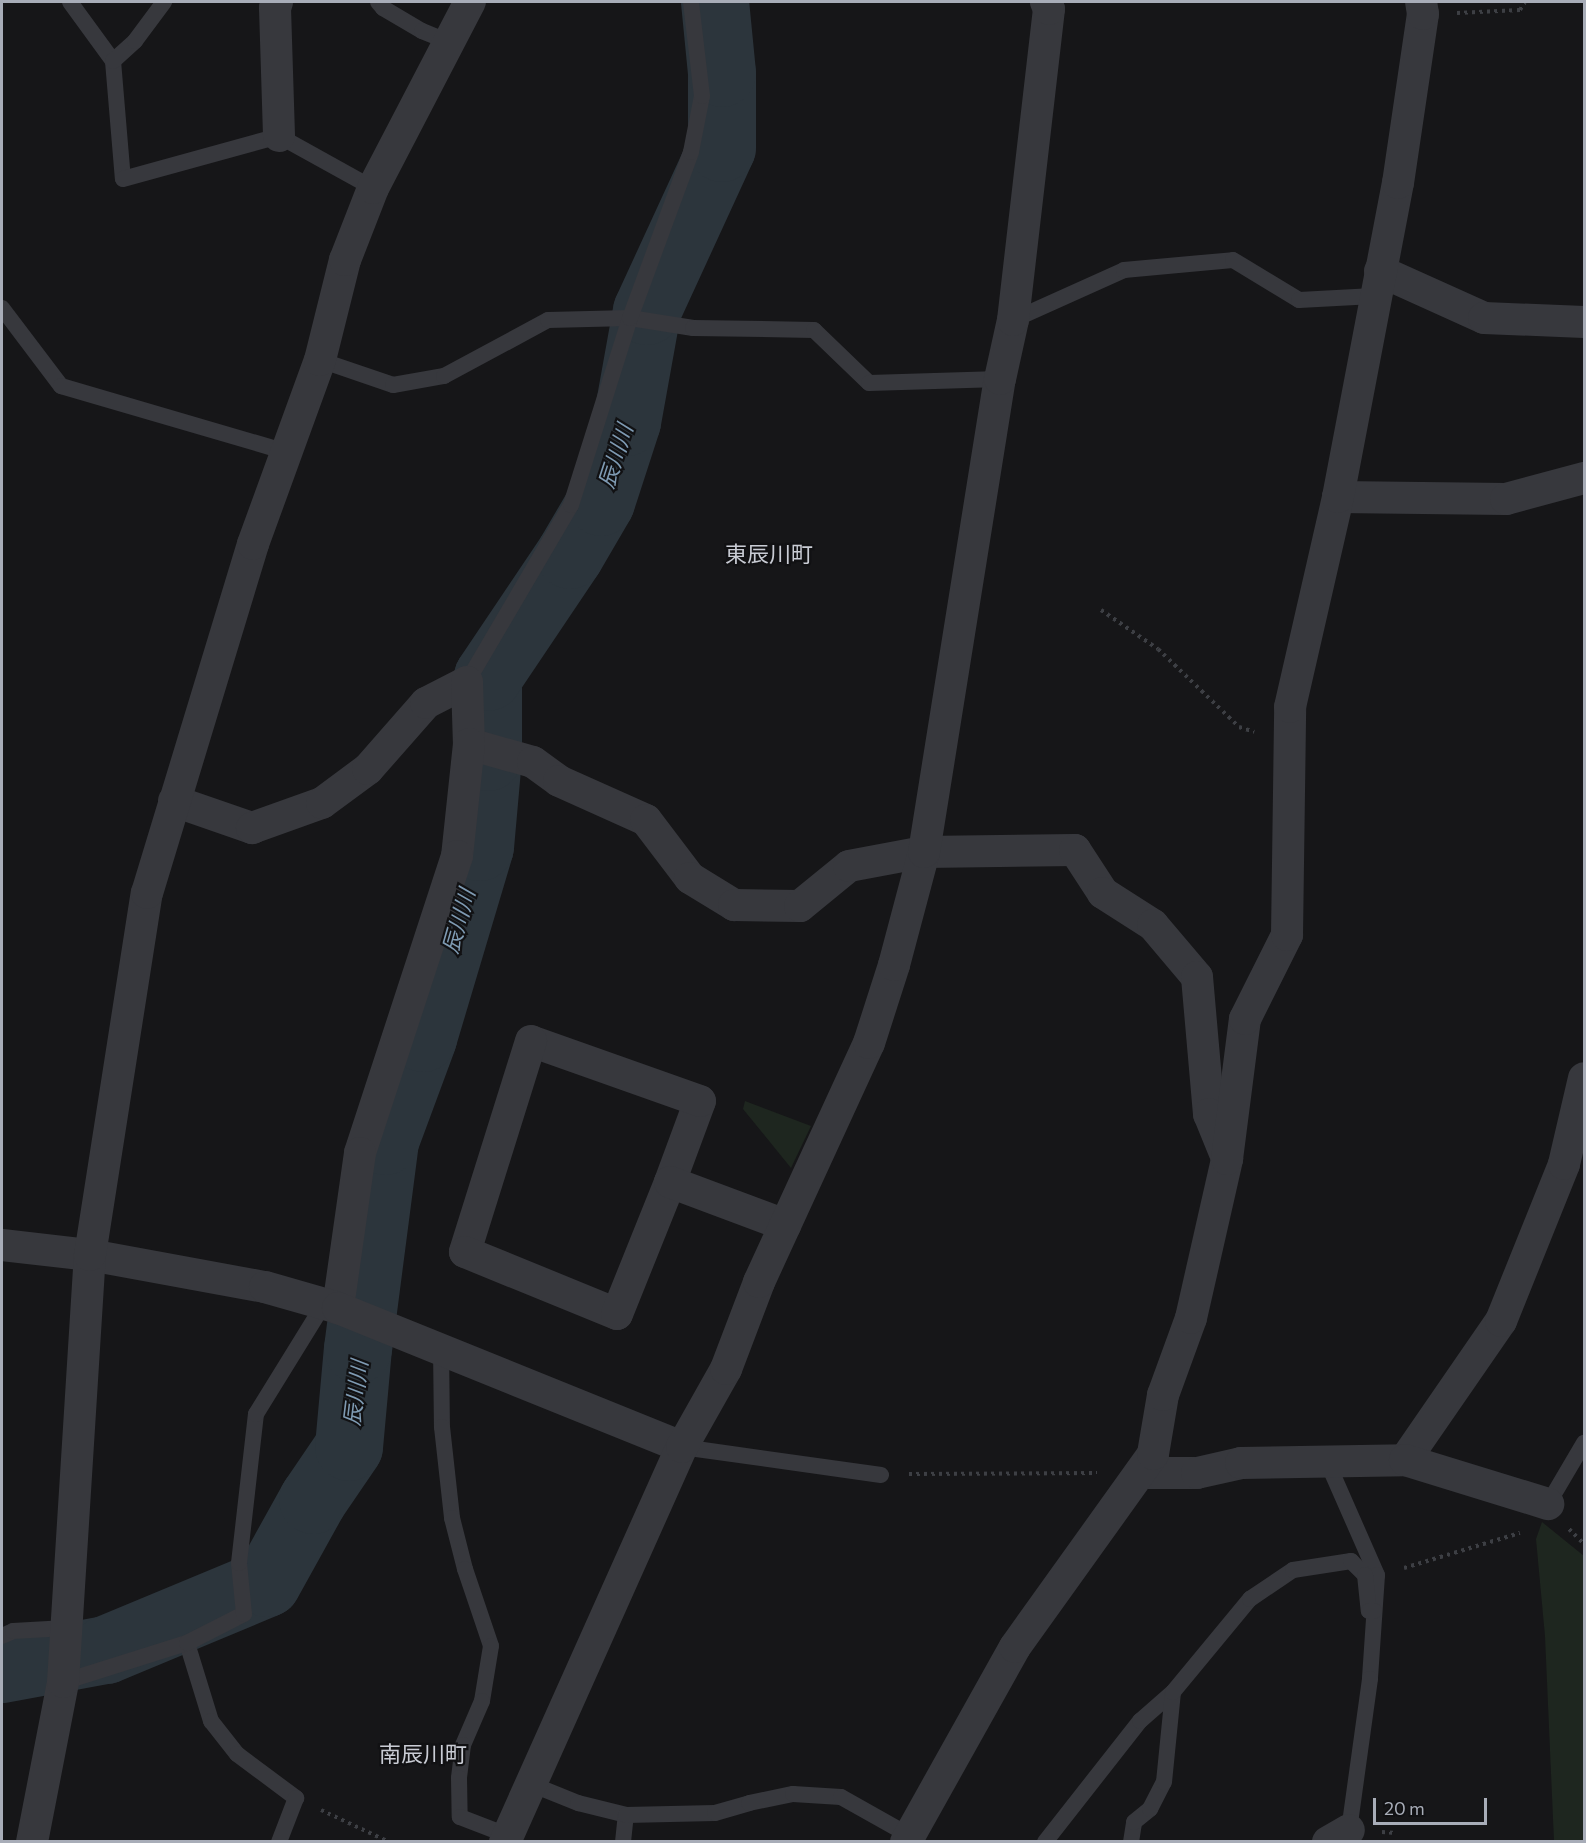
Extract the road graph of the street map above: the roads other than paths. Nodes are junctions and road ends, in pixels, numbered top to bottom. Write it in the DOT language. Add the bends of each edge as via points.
graph roads {
  1 [pos="70,2"];
  2 [pos="164,2"];
  3 [pos="277,2"];
  4 [pos="378,2"];
  5 [pos="470,2"];
  6 [pos="691,2"];
  7 [pos="1046,2"];
  8 [pos="1422,8"];
  9 [pos="449,42"];
  10 [pos="113,62"];
  11 [pos="279,136"];
  12 [pos="373,188"];
  13 [pos="1377,284"];
  14 [pos="2,308"];
  15 [pos="630,318"];
  16 [pos="1013,320"];
  17 [pos="1584,322"];
  18 [pos="320,360"];
  19 [pos="999,379"];
  20 [pos="287,452"];
  21 [pos="1584,478"];
  22 [pos="1338,497"];
  23 [pos="467,682"];
  24 [pos="469,744"];
  25 [pos="174,801"];
  26 [pos="924,852"];
  27 [pos="1584,1078"];
  28 [pos="1227,1159"];
  29 [pos="670,1182"];
  30 [pos="785,1225"];
  31 [pos="2,1245"];
  32 [pos="90,1255"];
  33 [pos="331,1306"];
  34 [pos="441,1348"];
  35 [pos="1584,1443"];
  36 [pos="682,1447"];
  37 [pos="1326,1459"];
  38 [pos="1405,1460"];
  39 [pos="1140,1473"];
  40 [pos="881,1474"];
  41 [pos="1548,1504"];
  42 [pos="1374,1611"];
  43 [pos="66,1634"];
  44 [pos="2,1636"];
  45 [pos="187,1643"];
  46 [pos="63,1677"];
  47 [pos="1173,1692"];
  48 [pos="531,1784"];
  49 [pos="626,1815"];
  50 [pos="506,1838"];
  51 [pos="1341,1838"];
  52 [pos="911,1839"];
  53 [pos="32,1842"];
  54 [pos="279,1842"];
  55 [pos="623,1842"];
  56 [pos="1045,1842"];
  57 [pos="1131,1842"];
  1 -- 10 [label="lane"];
  2 -- 10 [label="lane" via="135,41"];
  3 -- 11 [label="street"];
  4 -- 9 [label="lane" via="422,31"];
  5 -- 9 [label="street"];
  6 -- 15 [label="lane" via="702,96 690,152"];
  7 -- 16 [label="street" via="1049,9"];
  8 -- 13 [label="street" via="1398,183"];
  9 -- 12 [label="street"];
  10 -- 11 [label="lane" via="123,179"];
  11 -- 12 [label="lane"];
  12 -- 18 [label="street" via="345,260"];
  13 -- 16 [label="lane" via="1299,300 1233,260 1124,270"];
  13 -- 17 [label="street" via="1484,318"];
  13 -- 22 [label="street"];
  14 -- 20 [label="lane" via="61,386"];
  15 -- 18 [label="lane" via="548,320 444,376 393,384"];
  15 -- 19 [label="lane" via="693,328 814,330 869,383"];
  15 -- 23 [label="lane" via="571,505"];
  16 -- 19 [label="street"];
  18 -- 20 [label="street"];
  19 -- 26 [label="street"];
  20 -- 25 [label="street" via="253,544"];
  21 -- 22 [label="street" via="1506,499"];
  22 -- 28 [label="street" via="1290,707 1287,935 1245,1019"];
  23 -- 24 [label="street"];
  23 -- 25 [label="street" via="426,703 368,769 322,803 252,828"];
  24 -- 26 [label="street" via="533,762 559,781 646,820 690,878 734,905 800,906 849,866"];
  24 -- 33 [label="street" via="457,856 360,1153"];
  25 -- 32 [label="street" via="147,893"];
  26 -- 28 [label="street" via="1075,850 1103,893 1153,925 1197,977 1209,1114"];
  26 -- 30 [label="street" via="869,1043"];
  27 -- 38 [label="street" via="1564,1164 1501,1321"];
  28 -- 39 [label="street" via="1191,1318 1163,1395 1153,1454"];
  29 -- 29 [label="street" via="617,1314 465,1252 531,1041 700,1101"];
  29 -- 30 [label="street"];
  30 -- 36 [label="street" via="726,1369"];
  31 -- 32 [label="street"];
  32 -- 33 [label="street" via="266,1287"];
  32 -- 43 [label="street"];
  33 -- 34 [label="street"];
  33 -- 45 [label="lane" via="256,1414 239,1563 244,1614"];
  34 -- 36 [label="street"];
  34 -- 50 [label="lane" via="442,1427 452,1518 491,1646 482,1701 463,1745 460,1817"];
  35 -- 41 [label="lane"];
  36 -- 40 [label="lane"];
  36 -- 48 [label="street"];
  37 -- 38 [label="street"];
  37 -- 39 [label="street" via="1241,1462 1197,1473"];
  37 -- 42 [label="lane" via="1377,1575"];
  38 -- 41 [label="street"];
  39 -- 52 [label="street" via="1015,1647"];
  42 -- 47 [label="lane" via="1369,1611 1365,1575 1351,1561 1293,1570 1251,1599"];
  42 -- 51 [label="lane" via="1370,1679"];
  43 -- 44 [label="lane" via="13,1631"];
  43 -- 46 [label="street"];
  45 -- 46 [label="lane"];
  45 -- 54 [label="lane" via="211,1721 237,1754 296,1798"];
  46 -- 53 [label="street"];
  47 -- 56 [label="lane" via="1140,1721"];
  47 -- 57 [label="lane" via="1164,1782 1150,1809 1134,1822"];
  48 -- 49 [label="lane" via="578,1803"];
  48 -- 50 [label="street"];
  49 -- 52 [label="lane" via="715,1813 793,1794 841,1797"];
  49 -- 55 [label="lane"];
}
